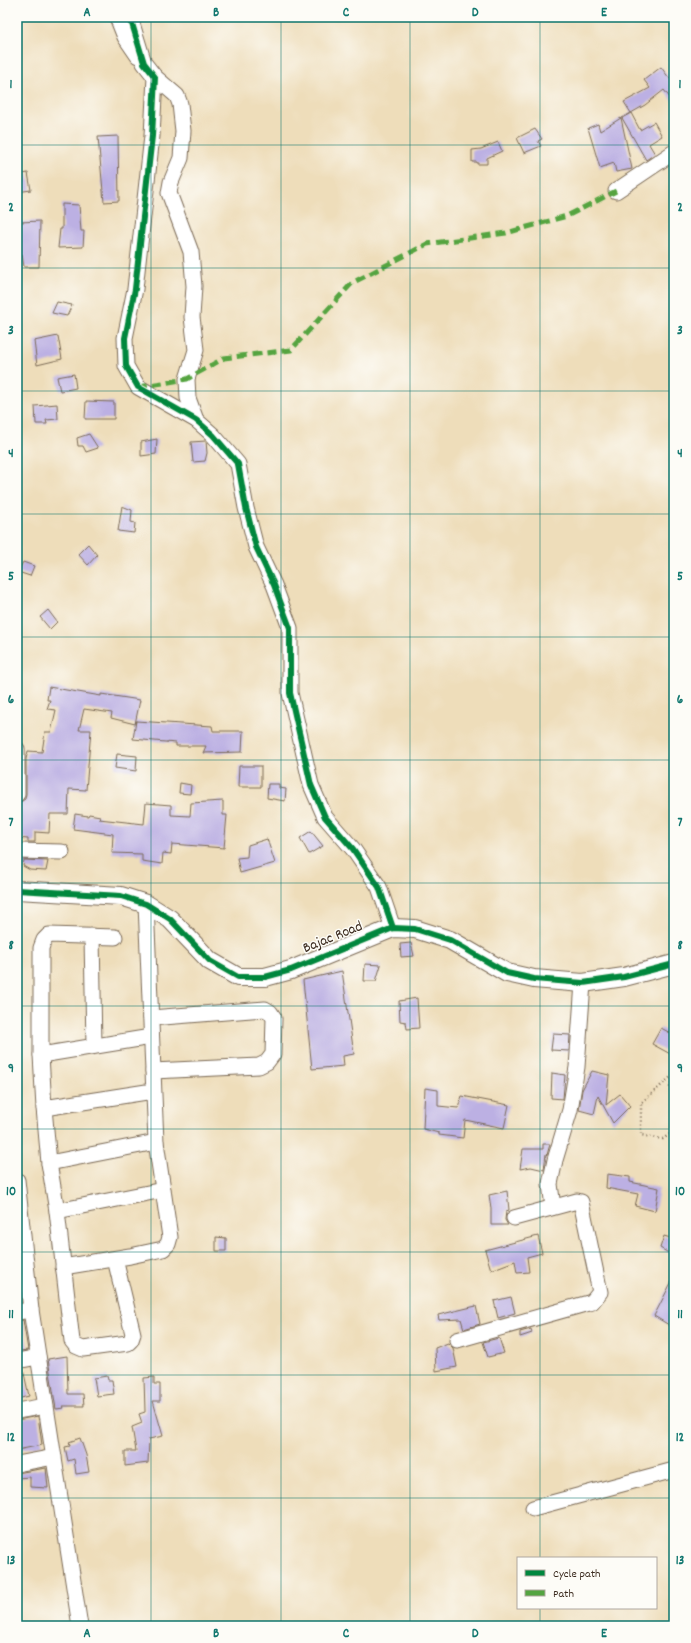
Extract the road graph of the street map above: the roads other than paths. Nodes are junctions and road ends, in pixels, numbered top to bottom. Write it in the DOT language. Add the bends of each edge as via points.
graph roads {
  1 [pos="117,17"];
  2 [pos="130,17"];
  3 [pos="144,63"];
  4 [pos="155,77"];
  5 [pos="674,152"];
  6 [pos="616,191"];
  7 [pos="196,420"];
  8 [pos="17,749"];
  9 [pos="17,794"];
  10 [pos="17,851"];
  11 [pos="62,852"];
  12 [pos="17,890"];
  13 [pos="146,904"];
  14 [pos="393,928"];
  15 [pos="92,936"];
  16 [pos="115,937"];
  17 [pos="674,964"];
  18 [pos="583,983"];
  19 [pos="151,1018"];
  20 [pos="152,1037"];
  21 [pos="94,1046"];
  22 [pos="41,1055"];
  23 [pos="153,1071"];
  24 [pos="154,1091"];
  25 [pos="44,1108"];
  26 [pos="156,1142"];
  27 [pos="49,1163"];
  28 [pos="17,1180"];
  29 [pos="163,1190"];
  30 [pos="553,1207"];
  31 [pos="57,1211"];
  32 [pos="514,1218"];
  33 [pos="21,1252"];
  34 [pos="115,1259"];
  35 [pos="63,1267"];
  36 [pos="24,1311"];
  37 [pos="457,1340"];
  38 [pos="38,1357"];
  39 [pos="17,1361"];
  40 [pos="45,1406"];
  41 [pos="17,1411"];
  42 [pos="54,1457"];
  43 [pos="17,1464"];
  44 [pos="674,1470"];
  45 [pos="534,1508"];
  46 [pos="80,1626"];
  1 -- 3 [label="street" via="130,46"];
  2 -- 3 [label="street"];
  3 -- 4 [label="street"];
  4 -- 7 [label="street" via="177,96 180,104 183,131 181,158 169,193 191,252 194,286 192,318 196,350 187,379 188,398"];
  4 -- 7 [label="street" via="152,136 136,289 125,338 126,366 138,387"];
  5 -- 6 [label="street"];
  7 -- 14 [label="street" via="238,464 256,547 290,628 290,693 311,784 325,817 353,849 380,887"];
  8 -- 9 [label="street"];
  10 -- 11 [label="street"];
  12 -- 13 [label="street, Bajac Road" via="121,896"];
  13 -- 14 [label="street, Bajac Road" via="170,919 210,961 238,977 265,977 291,970"];
  13 -- 19 [label="street"];
  14 -- 18 [label="street, Bajac Road" via="415,929 450,940 507,973 534,979"];
  15 -- 16 [label="street"];
  15 -- 21 [label="street"];
  15 -- 22 [label="street" via="56,934 49,935 44,940 41,948"];
  17 -- 18 [label="street, Bajac Road" via="624,978"];
  18 -- 30 [label="street" via="577,1067 570,1110 554,1160 550,1184"];
  19 -- 20 [label="street"];
  19 -- 23 [label="street" via="264,1009 274,1018 272,1054 267,1062 259,1066"];
  20 -- 21 [label="street"];
  20 -- 23 [label="street"];
  21 -- 22 [label="street"];
  22 -- 25 [label="street"];
  23 -- 24 [label="street"];
  24 -- 25 [label="street"];
  24 -- 26 [label="street"];
  25 -- 27 [label="street"];
  26 -- 27 [label="street"];
  26 -- 29 [label="street"];
  27 -- 31 [label="street"];
  28 -- 33 [label="street"];
  29 -- 31 [label="street"];
  29 -- 34 [label="street" via="170,1237 168,1244 163,1249"];
  30 -- 32 [label="street"];
  30 -- 37 [label="street" via="581,1202 600,1292 597,1297 592,1302"];
  31 -- 35 [label="street"];
  33 -- 36 [label="street"];
  34 -- 35 [label="street"];
  34 -- 35 [label="street" via="133,1334 131,1340 128,1343 83,1350 72,1341"];
  36 -- 38 [label="street"];
  38 -- 39 [label="street"];
  38 -- 40 [label="street"];
  40 -- 41 [label="street"];
  40 -- 42 [label="street"];
  42 -- 43 [label="street"];
  42 -- 46 [label="street"];
  44 -- 45 [label="street"];
}
